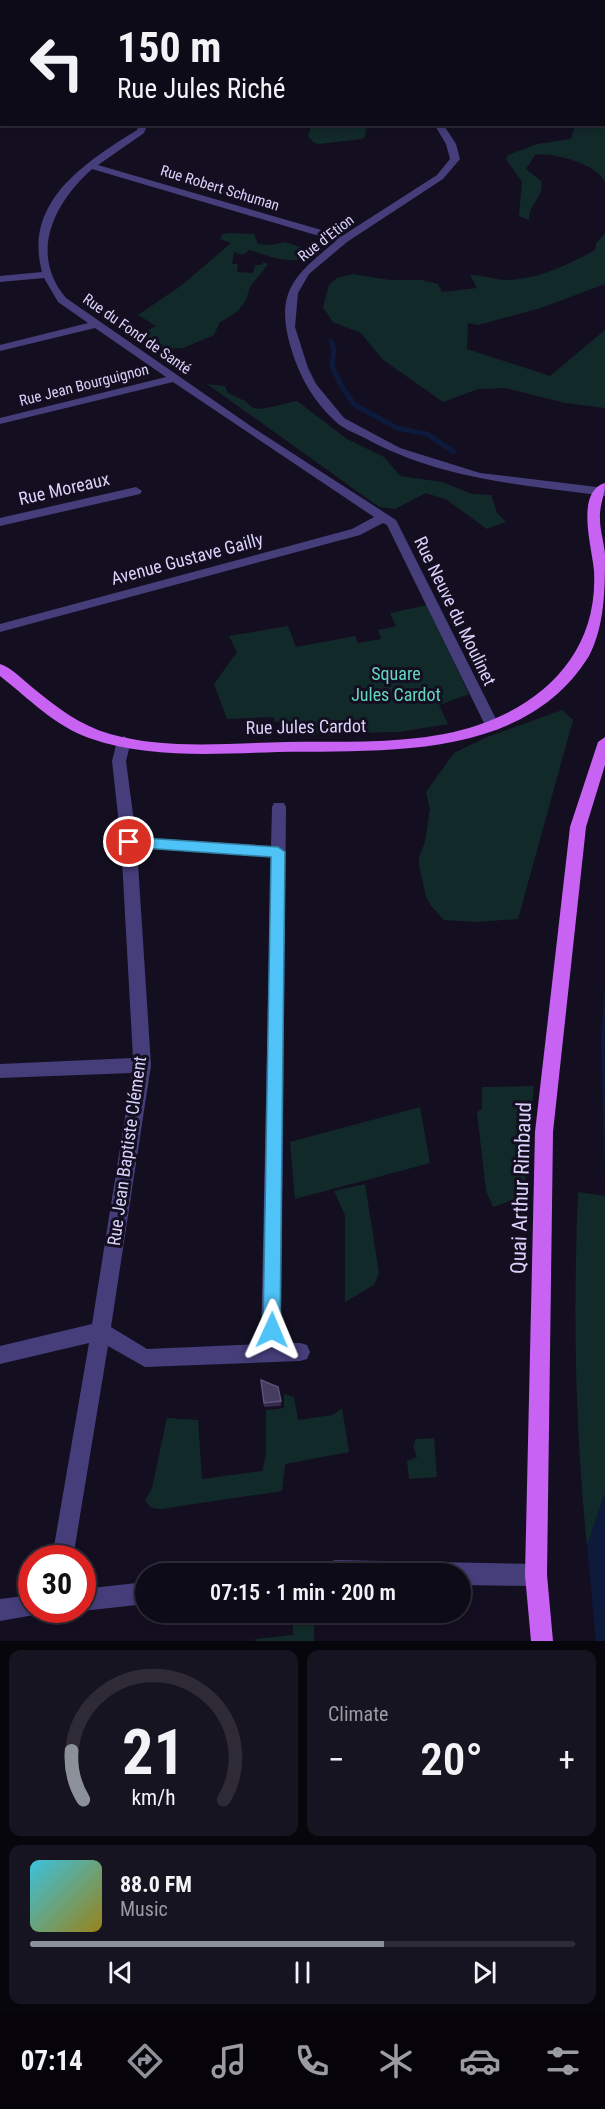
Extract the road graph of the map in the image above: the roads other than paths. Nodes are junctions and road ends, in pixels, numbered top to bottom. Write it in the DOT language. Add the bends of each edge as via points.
graph roads {
  1 [pos="143,126"];
  2 [pos="439,126"];
  3 [pos="89,165"];
  4 [pos="343,240"];
  5 [pos="46,276"];
  6 [pos="0,279"];
  7 [pos="97,324"];
  8 [pos="0,348"];
  9 [pos="175,378"];
  10 [pos="0,421"];
  11 [pos="136,491"];
  12 [pos="604,491"];
  13 [pos="382,518"];
  14 [pos="0,522"];
  15 [pos="595,531"];
  16 [pos="605,550"];
  17 [pos="602,620"];
  18 [pos="0,628"];
  19 [pos="0,669"];
  20 [pos="492,725"];
  21 [pos="124,741"];
  22 [pos="605,742"];
  23 [pos="279,807"];
  24 [pos="129,842"];
  25 [pos="278,852"];
  26 [pos="142,1065"];
  27 [pos="0,1071"];
  28 [pos="100,1331"];
  29 [pos="300,1352"];
  30 [pos="271,1353"];
  31 [pos="0,1355"];
  32 [pos="64,1545"];
  33 [pos="471,1574"];
  34 [pos="536,1575"];
  35 [pos="135,1594"];
  36 [pos="96,1598"];
  37 [pos="18,1608"];
  38 [pos="0,1610"];
  39 [pos="542,1641"];
  1 -- 3 [label="street, Rue du Fond de Santé"];
  2 -- 4 [label="street, Rue d'Etion" via="455,159 440,177"];
  3 -- 4 [label="street, Rue Robert Schuman"];
  3 -- 5 [label="street, Rue du Fond de Santé" via="62,191 45,230 42,245"];
  4 -- 12 [label="street, Rue d'Etion" via="305,272 293,293 290,327 311,385 340,420 396,451 479,476"];
  5 -- 6 [label="street"];
  5 -- 7 [label="street, Rue du Fond de Santé" via="62,300"];
  7 -- 8 [label="street"];
  7 -- 9 [label="street, Rue du Fond de Santé"];
  9 -- 10 [label="street, Rue Jean Bourguignon"];
  9 -- 13 [label="street, Rue du Fond de Santé"];
  11 -- 14 [label="street, Rue Moreaux"];
  12 -- 15 [label="main road" via="596,502"];
  13 -- 18 [label="street, Avenue Gustave Gailly" via="356,532"];
  13 -- 20 [label="street, Rue Neuve du Moulinet" via="392,523"];
  15 -- 16 [label="main road"];
  15 -- 17 [label="main road" via="602,574"];
  17 -- 20 [label="main road, Rue Jules Cardot" via="576,664 550,692"];
  19 -- 21 [label="main road, Rue Jules Cardot" via="60,715 93,734"];
  20 -- 21 [label="main road, Rue Jules Cardot" via="433,740 351,746 230,748"];
  21 -- 24 [label="street, Rue Jean Baptiste Clément" via="118,760"];
  22 -- 34 [label="main road, Quai Arthur Rimbaud" via="578,827 544,1132"];
  23 -- 25 [label="street"];
  24 -- 25 [label="street"];
  24 -- 26 [label="street, Rue Jean Baptiste Clément"];
  25 -- 30 [label="street"];
  26 -- 27 [label="street"];
  26 -- 28 [label="street, Rue Jean Baptiste Clément"];
  28 -- 30 [label="street" via="145,1358"];
  28 -- 31 [label="street"];
  28 -- 32 [label="street, Rue Jean Baptiste Clément"];
  29 -- 30 [label="street"];
  33 -- 34 [label="street"];
  34 -- 39 [label="main road, Quai Arthur Rimbaud"];
  35 -- 36 [label="street"];
  37 -- 38 [label="street"];
}
